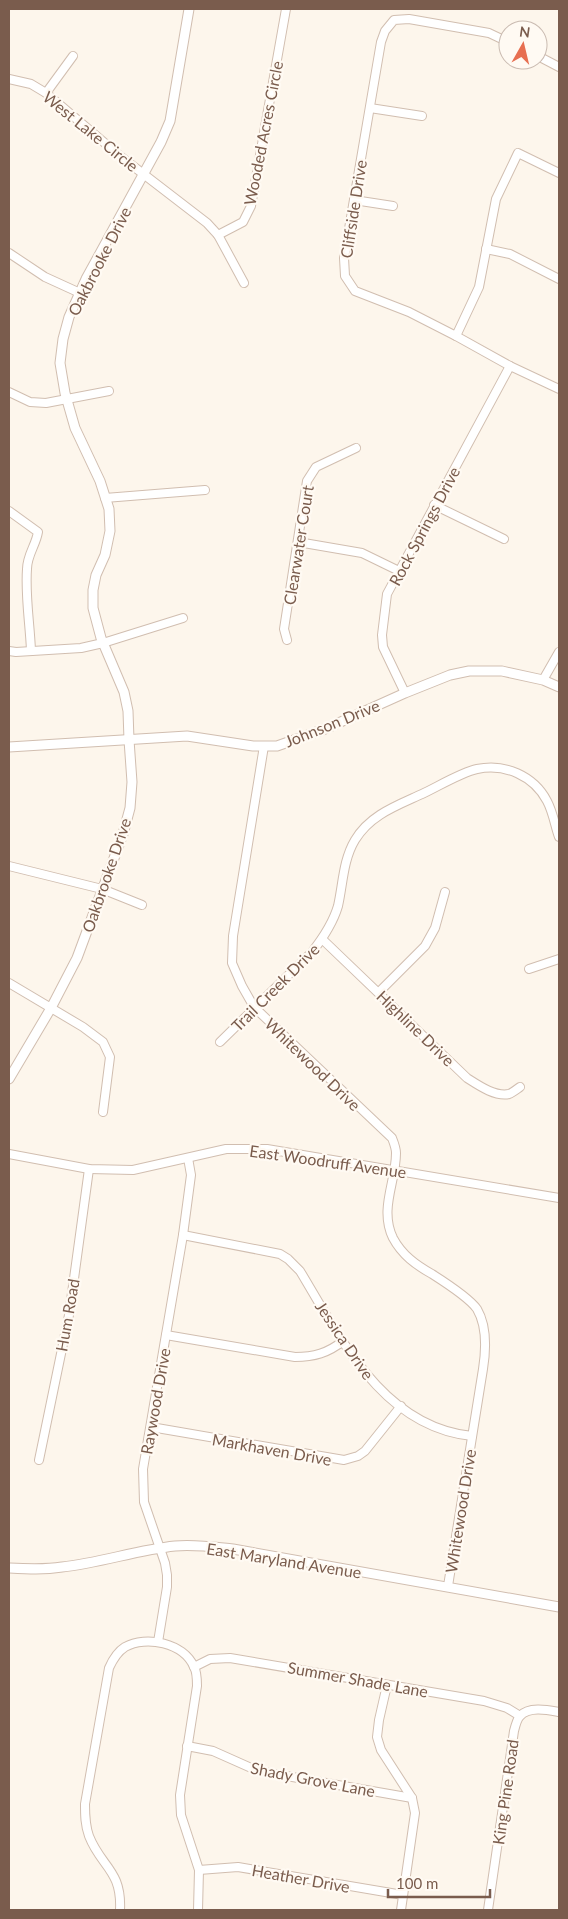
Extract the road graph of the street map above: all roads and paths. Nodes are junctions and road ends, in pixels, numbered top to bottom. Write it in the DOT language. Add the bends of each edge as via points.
graph roads {
  1 [pos="189,9"];
  2 [pos="286,9"];
  3 [pos="498,37"];
  4 [pos="73,56"];
  5 [pos="9,79"];
  6 [pos="46,93"];
  7 [pos="370,108"];
  8 [pos="422,116"];
  9 [pos="559,173"];
  10 [pos="144,174"];
  11 [pos="354,200"];
  12 [pos="393,206"];
  13 [pos="218,235"];
  14 [pos="486,249"];
  15 [pos="9,253"];
  16 [pos="559,279"];
  17 [pos="244,284"];
  18 [pos="80,293"];
  19 [pos="456,336"];
  20 [pos="510,366"];
  21 [pos="559,389"];
  22 [pos="110,391"];
  23 [pos="9,392"];
  24 [pos="67,400"];
  25 [pos="356,448"];
  26 [pos="205,490"];
  27 [pos="105,498"];
  28 [pos="434,506"];
  29 [pos="9,511"];
  30 [pos="504,539"];
  31 [pos="298,542"];
  32 [pos="399,570"];
  33 [pos="183,618"];
  34 [pos="287,640"];
  35 [pos="103,643"];
  36 [pos="9,650"];
  37 [pos="31,651"];
  38 [pos="559,652"];
  39 [pos="543,680"];
  40 [pos="559,687"];
  41 [pos="405,693"];
  42 [pos="128,740"];
  43 [pos="264,746"];
  44 [pos="9,747"];
  45 [pos="559,837"];
  46 [pos="9,866"];
  47 [pos="102,889"];
  48 [pos="445,892"];
  49 [pos="142,905"];
  50 [pos="322,939"];
  51 [pos="559,959"];
  52 [pos="529,969"];
  53 [pos="9,983"];
  54 [pos="379,992"];
  55 [pos="254,1007"];
  56 [pos="51,1008"];
  57 [pos="220,1042"];
  58 [pos="9,1078"];
  59 [pos="520,1087"];
  60 [pos="103,1112"];
  61 [pos="9,1154"];
  62 [pos="188,1158"];
  63 [pos="89,1169"];
  64 [pos="394,1170"];
  65 [pos="559,1198"];
  66 [pos="183,1235"];
  67 [pos="166,1335"];
  68 [pos="343,1341"];
  69 [pos="401,1406"];
  70 [pos="150,1427"];
  71 [pos="472,1436"];
  72 [pos="39,1460"];
  73 [pos="159,1549"];
  74 [pos="9,1568"];
  75 [pos="448,1586"];
  76 [pos="559,1607"];
  77 [pos="158,1642"];
  78 [pos="194,1666"];
  79 [pos="387,1685"];
  80 [pos="559,1712"];
  81 [pos="520,1716"];
  82 [pos="187,1746"];
  83 [pos="412,1798"];
  84 [pos="199,1870"];
  85 [pos="403,1895"];
  86 [pos="120,1910"];
  87 [pos="198,1910"];
  88 [pos="401,1910"];
  89 [pos="488,1910"];
  1 -- 10 [label="street, Oakbrooke Drive" via="170,120"];
  2 -- 13 [label="street, Wooded Acres Circle" via="252,206 243,222"];
  3 -- 7 [label="street, Cliffside Drive" via="409,19 394,20 388,25 381,42"];
  4 -- 6 [label="street"];
  5 -- 6 [label="street, West Lake Circle" via="31,84"];
  6 -- 10 [label="street, West Lake Circle"];
  7 -- 8 [label="street"];
  7 -- 11 [label="street, Cliffside Drive"];
  9 -- 14 [label="street" via="518,153 496,199"];
  10 -- 13 [label="street"];
  10 -- 18 [label="street, Oakbrooke Drive"];
  11 -- 12 [label="street"];
  11 -- 19 [label="street, Cliffside Drive" via="344,258 345,276 350,284 355,290"];
  13 -- 17 [label="street"];
  14 -- 16 [label="street" via="510,254"];
  14 -- 19 [label="street" via="479,287"];
  15 -- 18 [label="street" via="45,277"];
  18 -- 24 [label="street, Oakbrooke Drive" via="63,339 60,364"];
  19 -- 20 [label="street, Cliffside Drive"];
  20 -- 21 [label="street, Cliffside Drive"];
  20 -- 28 [label="street, Rock Springs Drive"];
  22 -- 24 [label="street"];
  23 -- 24 [label="street" via="30,402"];
  24 -- 27 [label="street, Oakbrooke Drive" via="75,428"];
  25 -- 31 [label="street, Clearwater Court" via="316,467 310,474"];
  26 -- 27 [label="street"];
  27 -- 35 [label="street, Oakbrooke Drive" via="110,531 93,590 93,608"];
  28 -- 30 [label="street"];
  28 -- 32 [label="street, Rock Springs Drive"];
  29 -- 37 [label="street" via="38,532 26,568"];
  31 -- 32 [label="street" via="362,553"];
  31 -- 34 [label="street, Clearwater Court" via="284,628"];
  32 -- 41 [label="street, Rock Springs Drive" via="387,594 382,635 383,646"];
  33 -- 35 [label="street"];
  35 -- 37 [label="street" via="81,648"];
  35 -- 42 [label="street, Oakbrooke Drive" via="124,692"];
  36 -- 37 [label="street"];
  38 -- 39 [label="street"];
  39 -- 40 [label="street, Johnson Drive"];
  39 -- 41 [label="street, Johnson Drive" via="502,671 469,671"];
  41 -- 43 [label="street, Johnson Drive" via="325,729 277,746"];
  42 -- 43 [label="street, Johnson Drive" via="187,736"];
  42 -- 44 [label="street, Johnson Drive"];
  42 -- 47 [label="street, Oakbrooke Drive" via="132,782 130,808"];
  43 -- 55 [label="street, Whitewood Drive" via="233,936 232,963"];
  45 -- 50 [label="street, Trail Creek Drive" via="548,801 536,784 508,769 475,769 369,822 347,855 338,907"];
  46 -- 47 [label="street"];
  47 -- 49 [label="street"];
  47 -- 56 [label="street, Oakbrooke Drive" via="77,958"];
  48 -- 54 [label="street" via="425,946"];
  50 -- 54 [label="street, Highline Drive"];
  50 -- 55 [label="street, Trail Creek Drive"];
  51 -- 52 [label="street"];
  53 -- 56 [label="street"];
  54 -- 59 [label="street, Highline Drive" via="467,1078 485,1090 509,1094"];
  55 -- 57 [label="street, Trail Creek Drive"];
  55 -- 64 [label="street, Whitewood Drive" via="392,1138 397,1151"];
  56 -- 58 [label="street, Oakbrooke Drive"];
  56 -- 60 [label="street" via="104,1042 110,1057"];
  61 -- 63 [label="street, East Woodruff Avenue"];
  62 -- 63 [label="street, East Woodruff Avenue" via="133,1170"];
  62 -- 64 [label="street, East Woodruff Avenue" via="226,1149 267,1149"];
  62 -- 66 [label="street, Raywood Drive" via="191,1174"];
  63 -- 72 [label="street, Hum Road" via="69,1315"];
  64 -- 65 [label="street, East Woodruff Avenue"];
  64 -- 71 [label="street" via="387,1201 390,1231 396,1243 410,1260 476,1308 480,1318 486,1346"];
  66 -- 67 [label="street, Raywood Drive"];
  66 -- 68 [label="street, Jessica Drive" via="280,1254 300,1271"];
  67 -- 68 [label="street" via="295,1357 322,1354"];
  67 -- 70 [label="street, Raywood Drive"];
  68 -- 69 [label="street, Jessica Drive" via="364,1372"];
  69 -- 70 [label="street, Markhaven Drive" via="365,1451 344,1460"];
  69 -- 71 [label="street, Jessica Drive" via="420,1422 434,1428"];
  70 -- 73 [label="street, Raywood Drive" via="143,1469 144,1502"];
  71 -- 75 [label="street, Whitewood Drive"];
  73 -- 74 [label="street, East Maryland Avenue" via="63,1567"];
  73 -- 75 [label="street, East Maryland Avenue" via="192,1546 233,1549"];
  73 -- 77 [label="street, Raywood Drive" via="165,1564 167,1587"];
  75 -- 76 [label="street, East Maryland Avenue"];
  77 -- 78 [label="street" via="176,1648"];
  77 -- 86 [label="street" via="143,1641 126,1646 108,1668 85,1804 89,1836 117,1881"];
  78 -- 79 [label="street, Summer Shade Lane" via="210,1659 230,1658"];
  78 -- 82 [label="street" via="197,1686"];
  79 -- 81 [label="street, Summer Shade Lane" via="497,1704"];
  79 -- 83 [label="street" via="378,1737 381,1750"];
  80 -- 81 [label="street, King Pine Road" via="541,1709"];
  81 -- 89 [label="street, King Pine Road" via="512,1742"];
  82 -- 83 [label="street, Shady Grove Lane" via="213,1751 258,1771"];
  82 -- 84 [label="street" via="181,1815"];
  83 -- 85 [label="street" via="415,1813"];
  84 -- 85 [label="street, Heather Drive" via="238,1867"];
  84 -- 87 [label="street"];
  85 -- 88 [label="street"];
}
